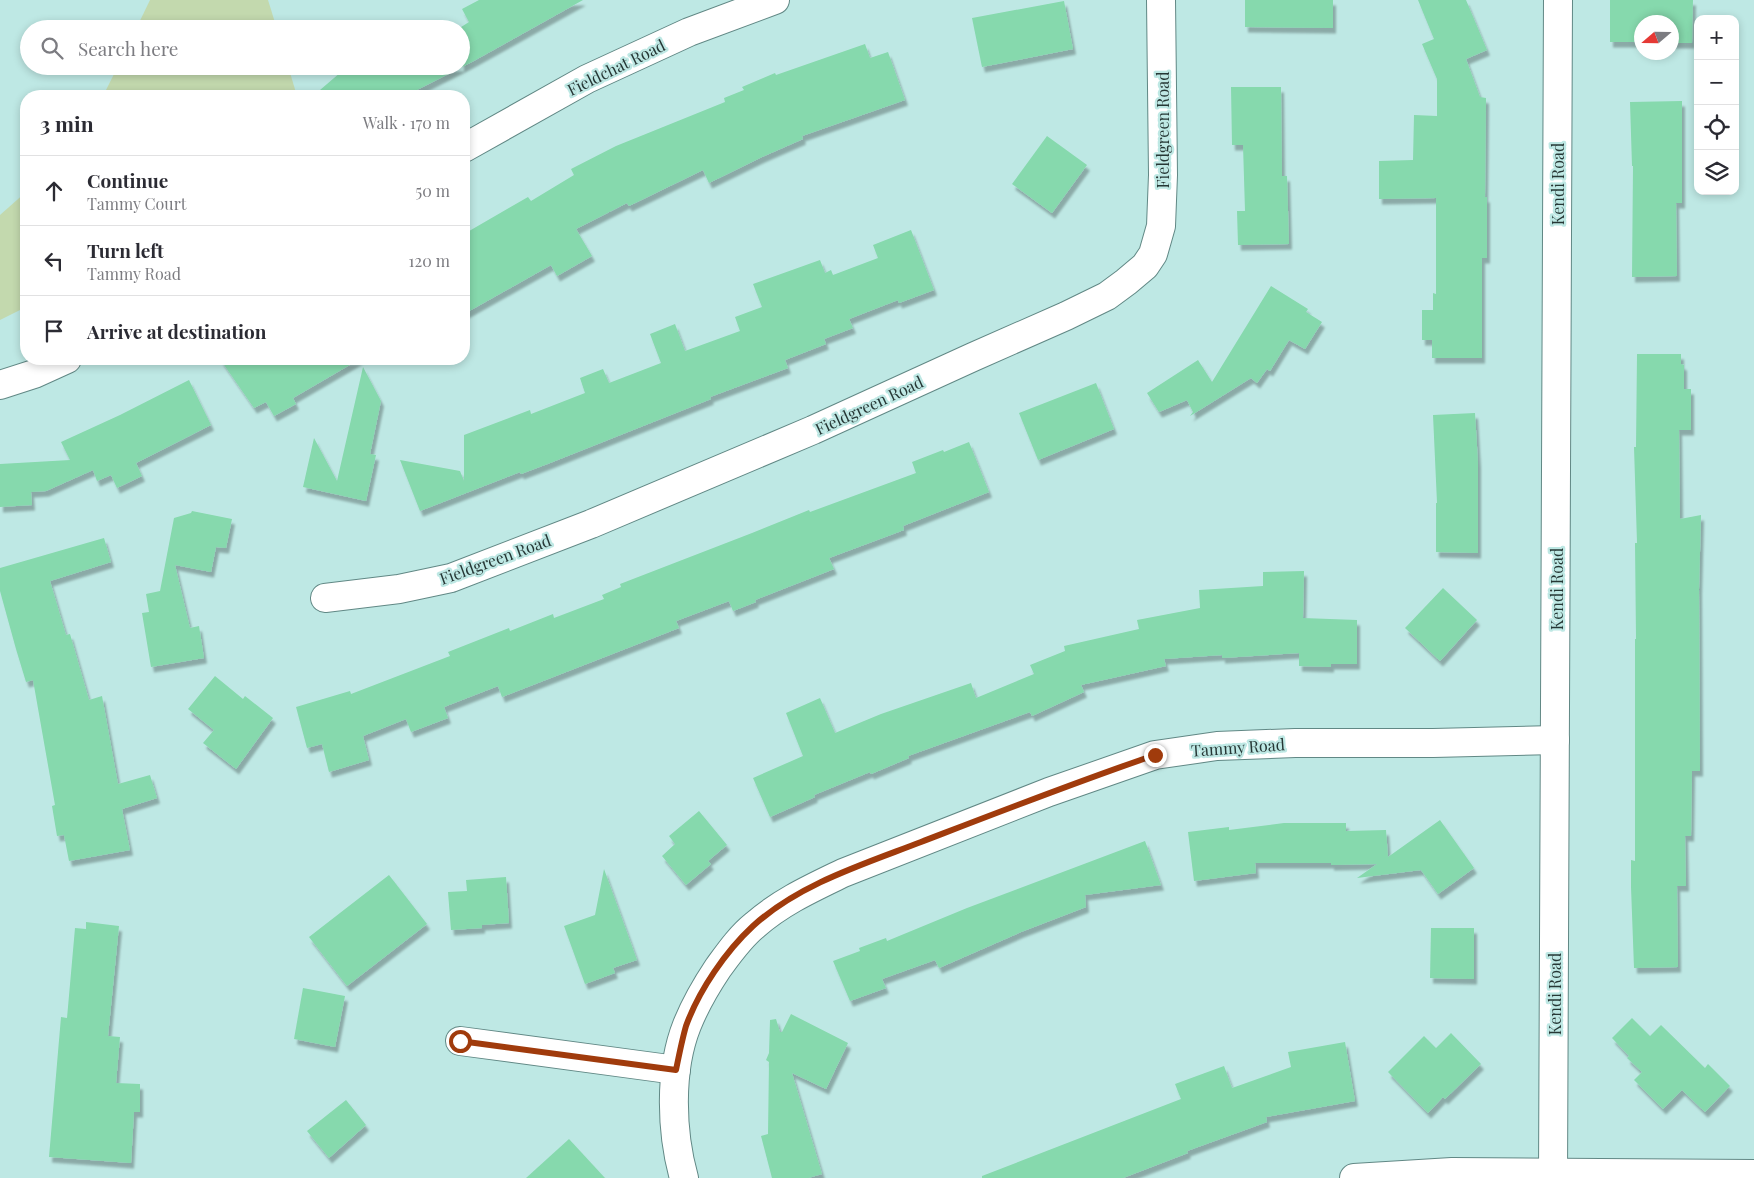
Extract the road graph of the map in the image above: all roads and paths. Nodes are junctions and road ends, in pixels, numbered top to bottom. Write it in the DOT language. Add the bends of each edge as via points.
graph roads {
  1 [pos="775,0"];
  2 [pos="1161,0"];
  3 [pos="1558,0"];
  4 [pos="470,145"];
  5 [pos="54,365"];
  6 [pos="0,386"];
  7 [pos="325,598"];
  8 [pos="1555,740"];
  9 [pos="460,1041"];
  10 [pos="676,1070"];
  11 [pos="1754,1174"];
  12 [pos="1553,1176"];
  13 [pos="684,1178"];
  14 [pos="1354,1178"];
  1 -- 4 [label="street, Fieldchat Road" via="689,32 587,79"];
  2 -- 7 [label="street, Fieldgreen Road" via="1161,226 1153,254 1145,266 1107,296 813,430 591,524 451,578"];
  3 -- 8 [label="street, Kendi Road"];
  5 -- 6 [label="street"];
  8 -- 10 [label="street, Tammy Road" via="1217,746 1155,755 1049,792 842,873 780,905 730,950 706,985 686,1026"];
  8 -- 12 [label="street, Kendi Road"];
  9 -- 10 [label="street"];
  10 -- 13 [label="street, Tammy Road" via="674,1121"];
  11 -- 12 [label="street"];
  12 -- 14 [label="street" via="1452,1172"];
}
